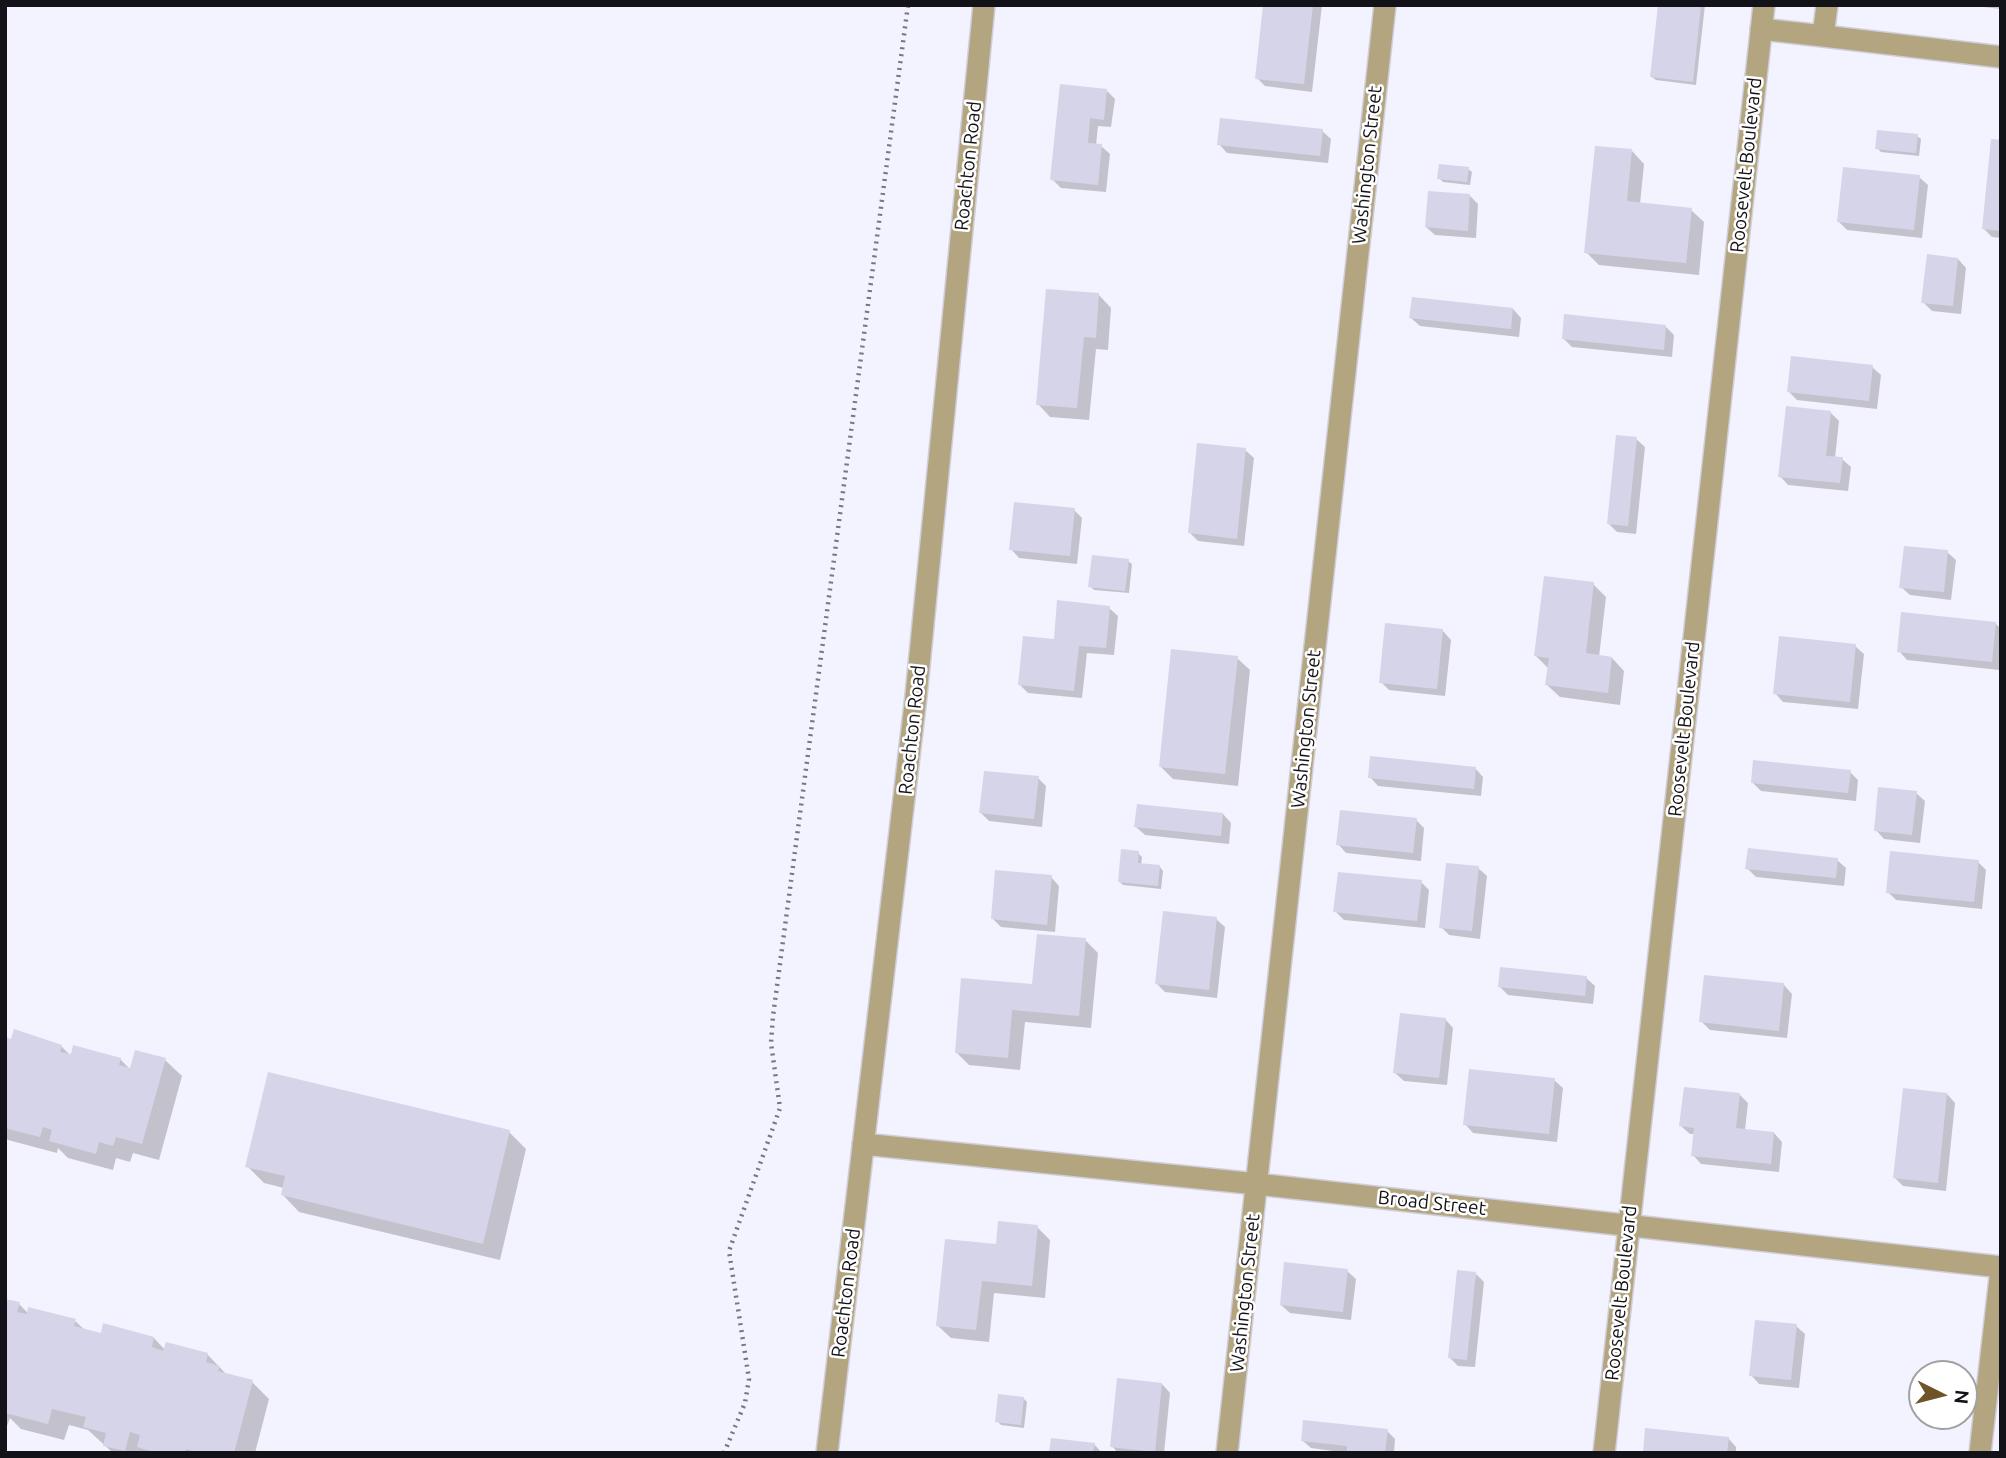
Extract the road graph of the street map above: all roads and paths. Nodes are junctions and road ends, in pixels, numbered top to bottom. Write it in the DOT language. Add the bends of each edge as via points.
graph roads {
  1 [pos="908,5"];
  2 [pos="984,5"];
  3 [pos="1385,5"];
  4 [pos="1764,5"];
  5 [pos="1827,5"];
  6 [pos="1761,29"];
  7 [pos="1824,36"];
  8 [pos="2001,57"];
  9 [pos="863,1144"];
  10 [pos="1257,1184"];
  11 [pos="1628,1225"];
  12 [pos="2001,1268"];
  13 [pos="724,1453"];
  14 [pos="827,1453"];
  15 [pos="1227,1453"];
  16 [pos="1604,1453"];
  17 [pos="1980,1453"];
  1 -- 13 [label="path" via="773,1016 780,1108 729,1251 748,1379 745,1403"];
  2 -- 9 [label="street, Roachton Road" via="916,696"];
  3 -- 10 [label="street, Washington Street"];
  4 -- 6 [label="street, Roosevelt Boulevard"];
  5 -- 7 [label="street"];
  6 -- 7 [label="street"];
  6 -- 11 [label="street, Roosevelt Boulevard"];
  7 -- 8 [label="street"];
  9 -- 10 [label="street, Broad Street"];
  9 -- 14 [label="street, Roachton Road"];
  10 -- 11 [label="street, Broad Street"];
  10 -- 15 [label="street, Washington Street"];
  11 -- 12 [label="street, Broad Street"];
  11 -- 16 [label="street, Roosevelt Boulevard"];
  12 -- 17 [label="street"];
}
